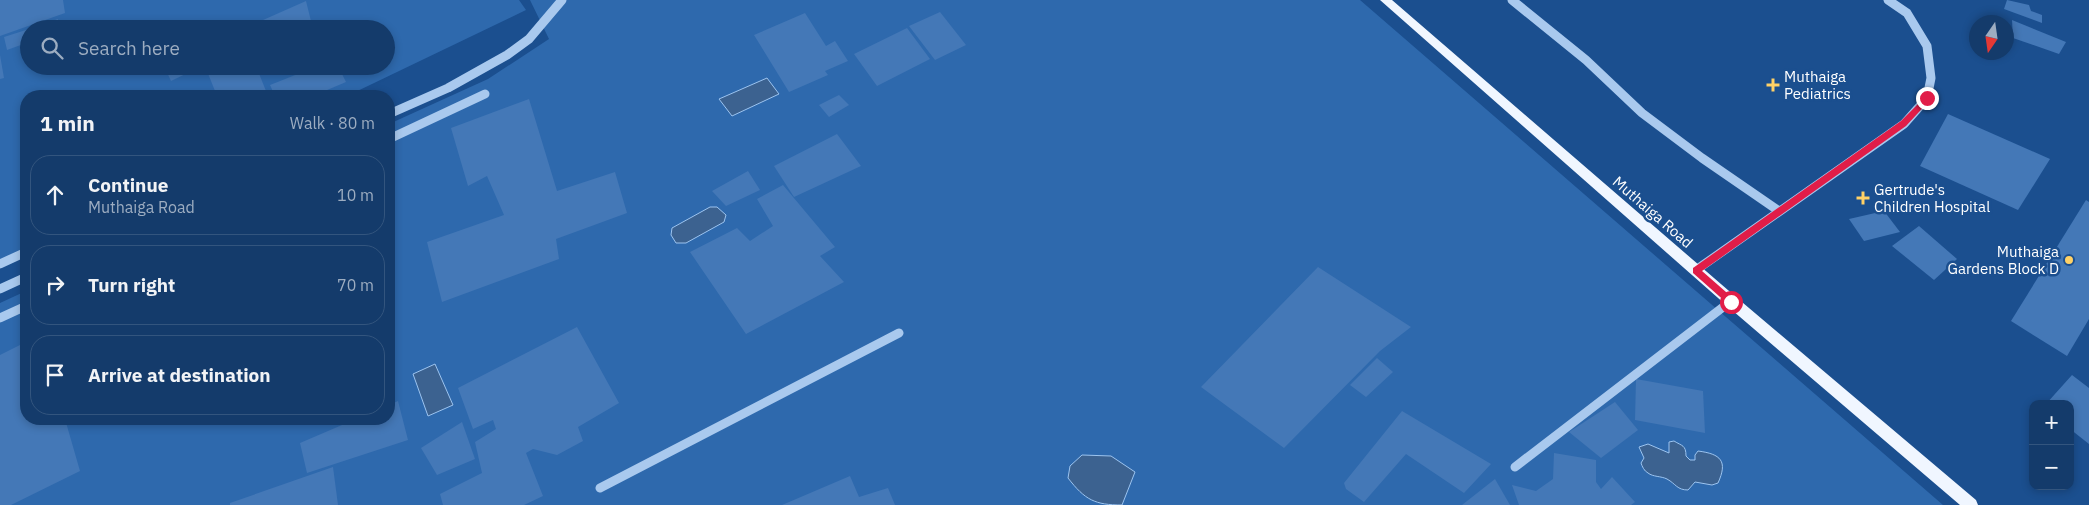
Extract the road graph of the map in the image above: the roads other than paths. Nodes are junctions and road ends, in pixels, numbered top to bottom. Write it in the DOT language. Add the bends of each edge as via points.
graph roads {
  1 [pos="562,0"];
  2 [pos="1385,0"];
  3 [pos="1512,0"];
  4 [pos="1888,0"];
  5 [pos="485,94"];
  6 [pos="395,111"];
  7 [pos="395,136"];
  8 [pos="1779,211"];
  9 [pos="20,255"];
  10 [pos="0,264"];
  11 [pos="1696,270"];
  12 [pos="20,280"];
  13 [pos="0,289"];
  14 [pos="1731,302"];
  15 [pos="20,309"];
  16 [pos="0,318"];
  17 [pos="899,333"];
  18 [pos="1515,466"];
  19 [pos="600,488"];
  20 [pos="1970,505"];
  1 -- 6 [label="street" via="529,39 507,55 448,88"];
  2 -- 11 [label="main road, Muthaiga Road"];
  3 -- 8 [label="street" via="1586,60 1642,113"];
  4 -- 8 [label="street" via="1907,13 1927,46 1931,78 1927,98 1904,124"];
  5 -- 7 [label="street"];
  8 -- 11 [label="street"];
  9 -- 10 [label="street"];
  11 -- 14 [label="main road, Muthaiga Road"];
  12 -- 13 [label="street"];
  14 -- 18 [label="street"];
  14 -- 20 [label="main road, Muthaiga Road"];
  15 -- 16 [label="street"];
  17 -- 19 [label="street"];
}
